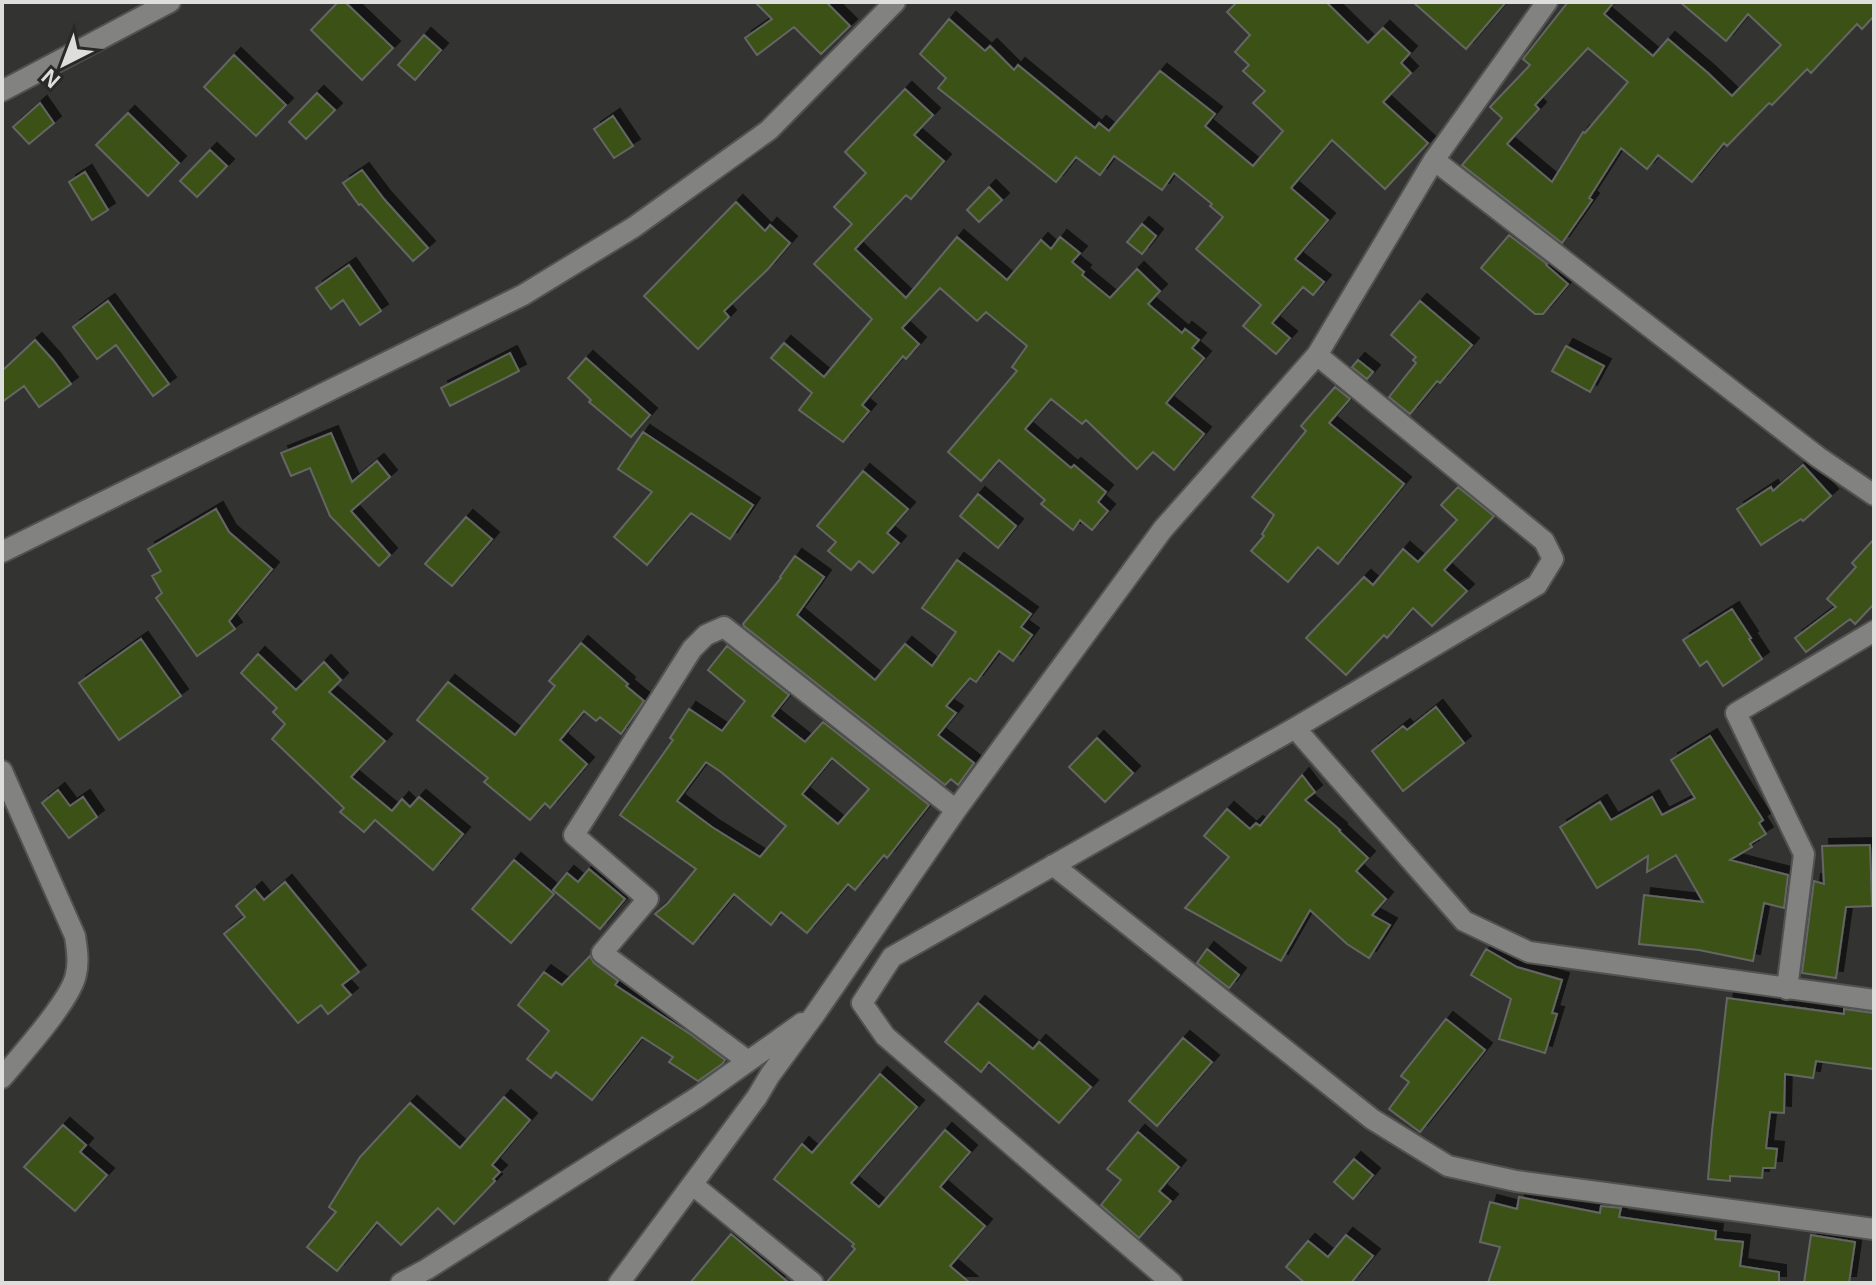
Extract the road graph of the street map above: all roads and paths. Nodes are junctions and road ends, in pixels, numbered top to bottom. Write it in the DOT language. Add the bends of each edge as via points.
graph roads {
  1 [pos="170,2"];
  2 [pos="895,2"];
  3 [pos="1547,2"];
  4 [pos="2,91"];
  5 [pos="1434,160"];
  6 [pos="1317,355"];
  7 [pos="1874,495"];
  8 [pos="2,552"];
  9 [pos="1874,631"];
  10 [pos="1295,728"];
  11 [pos="2,771"];
  12 [pos="956,810"];
  13 [pos="1053,865"];
  14 [pos="1787,989"];
  15 [pos="1874,1000"];
  16 [pos="815,1014"];
  17 [pos="748,1061"];
  18 [pos="2,1078"];
  19 [pos="693,1185"];
  20 [pos="1874,1229"];
  21 [pos="401,1283"];
  22 [pos="619,1283"];
  23 [pos="813,1283"];
  24 [pos="1172,1283"];
  1 -- 4 [label="street"];
  2 -- 8 [label="street" via="769,130 634,227 523,295"];
  3 -- 5 [label="street"];
  5 -- 6 [label="street"];
  5 -- 7 [label="street"];
  6 -- 10 [label="street" via="1544,541 1553,559 1537,585"];
  6 -- 12 [label="street" via="1163,529"];
  9 -- 14 [label="street" via="1736,713 1804,854"];
  10 -- 13 [label="street"];
  10 -- 14 [label="street" via="1464,921 1529,952"];
  11 -- 18 [label="street" via="75,936 78,960 69,994"];
  12 -- 16 [label="street"];
  12 -- 17 [label="street" via="724,627 692,649 574,835 648,899 602,953"];
  13 -- 20 [label="street" via="1372,1119 1448,1166 1516,1181"];
  13 -- 24 [label="street" via="892,957 862,1003 885,1036"];
  14 -- 15 [label="street"];
  16 -- 17 [label="street"];
  16 -- 19 [label="street"];
  17 -- 21 [label="street"];
  19 -- 22 [label="street"];
  19 -- 23 [label="street"];
}
